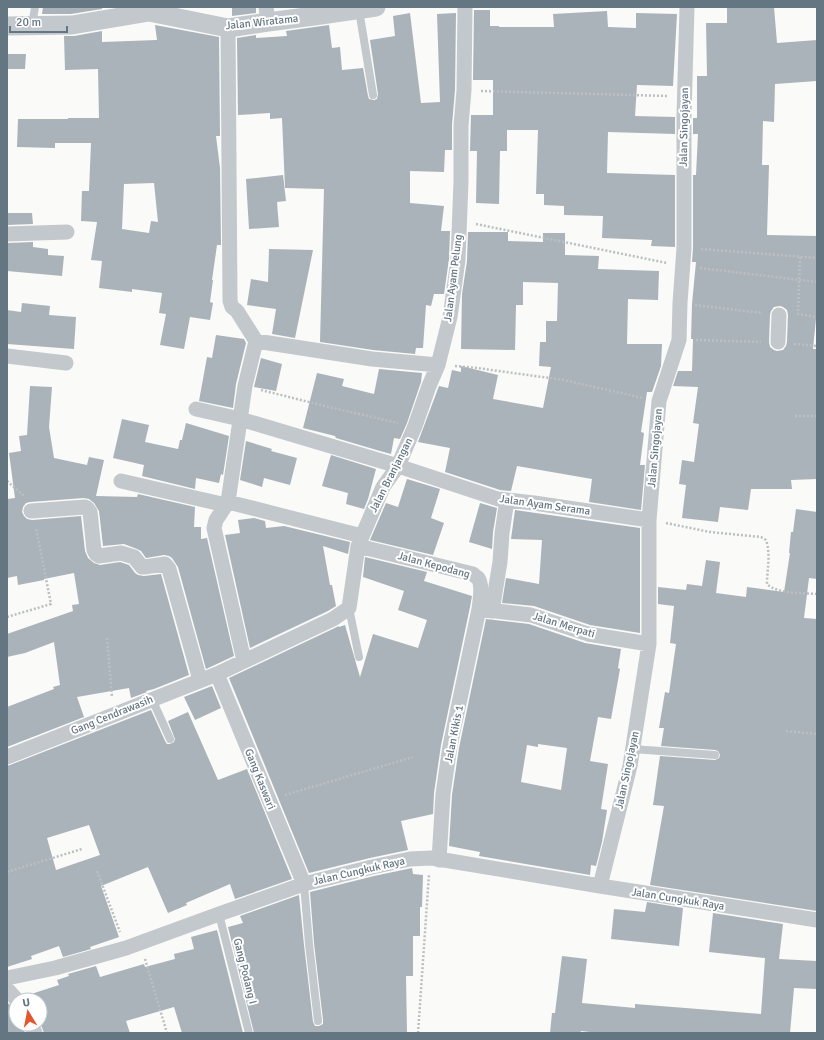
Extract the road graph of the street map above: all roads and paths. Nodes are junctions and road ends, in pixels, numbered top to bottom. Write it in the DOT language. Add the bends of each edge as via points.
graph roads {
  1 [pos="35,7"];
  2 [pos="465,7"];
  3 [pos="687,7"];
  4 [pos="367,8"];
  5 [pos="267,14"];
  6 [pos="7,26"];
  7 [pos="32,26"];
  8 [pos="228,28"];
  9 [pos="464,90"];
  10 [pos="373,95"];
  11 [pos="684,97"];
  12 [pos="460,221"];
  13 [pos="67,232"];
  14 [pos="7,234"];
  15 [pos="684,248"];
  16 [pos="800,257"];
  17 [pos="817,258"];
  18 [pos="683,266"];
  19 [pos="799,280"];
  20 [pos="817,282"];
  21 [pos="680,303"];
  22 [pos="798,314"];
  23 [pos="779,315"];
  24 [pos="817,317"];
  25 [pos="679,340"];
  26 [pos="256,341"];
  27 [pos="778,342"];
  28 [pos="817,346"];
  29 [pos="7,356"];
  30 [pos="66,363"];
  31 [pos="438,365"];
  32 [pos="245,386"];
  33 [pos="659,401"];
  34 [pos="196,409"];
  35 [pos="795,416"];
  36 [pos="817,416"];
  37 [pos="240,419"];
  38 [pos="415,426"];
  39 [pos="398,466"];
  40 [pos="7,481"];
  41 [pos="122,481"];
  42 [pos="507,500"];
  43 [pos="227,503"];
  44 [pos="31,511"];
  45 [pos="649,520"];
  46 [pos="360,541"];
  47 [pos="817,594"];
  48 [pos="349,608"];
  49 [pos="486,610"];
  50 [pos="7,617"];
  51 [pos="107,638"];
  52 [pos="649,644"];
  53 [pos="360,657"];
  54 [pos="244,661"];
  55 [pos="217,674"];
  56 [pos="200,680"];
  57 [pos="152,699"];
  58 [pos="114,714"];
  59 [pos="786,731"];
  60 [pos="817,734"];
  61 [pos="170,739"];
  62 [pos="633,749"];
  63 [pos="715,755"];
  64 [pos="7,757"];
  65 [pos="413,757"];
  66 [pos="269,799"];
  67 [pos="82,849"];
  68 [pos="435,859"];
  69 [pos="97,871"];
  70 [pos="7,872"];
  71 [pos="304,884"];
  72 [pos="600,886"];
  73 [pos="219,914"];
  74 [pos="817,920"];
  75 [pos="141,943"];
  76 [pos="126,948"];
  77 [pos="7,978"];
  78 [pos="318,1022"];
  79 [pos="167,1033"];
  80 [pos="248,1033"];
  81 [pos="418,1033"];
  1 -- 7 [label="lane"];
  2 -- 9 [label="street, Jalan Ayam Pelung"];
  3 -- 11 [label="street, Jalan Singojayan"];
  4 -- 5 [label="street, Jalan Wiratama" via="314,16"];
  4 -- 10 [label="lane"];
  5 -- 8 [label="street, Jalan Wiratama"];
  6 -- 7 [label="street, Jalan Wiratama"];
  7 -- 8 [label="street, Jalan Wiratama" via="72,25 150,12"];
  8 -- 26 [label="street" via="230,301"];
  9 -- 11 [label="path"];
  9 -- 12 [label="street, Jalan Ayam Pelung"];
  11 -- 15 [label="street, Jalan Singojayan"];
  12 -- 18 [label="path"];
  12 -- 31 [label="street, Jalan Ayam Pelung" via="454,291"];
  13 -- 14 [label="street"];
  15 -- 16 [label="path"];
  15 -- 18 [label="street, Jalan Singojayan"];
  16 -- 17 [label="path"];
  16 -- 19 [label="path"];
  18 -- 19 [label="path"];
  18 -- 21 [label="street, Jalan Singojayan"];
  19 -- 20 [label="path"];
  19 -- 22 [label="path"];
  21 -- 23 [label="path"];
  21 -- 25 [label="street, Jalan Singojayan"];
  22 -- 23 [label="path"];
  22 -- 24 [label="path"];
  23 -- 27 [label="street"];
  25 -- 27 [label="path"];
  25 -- 33 [label="street, Jalan Singojayan"];
  26 -- 31 [label="street" via="372,359"];
  26 -- 32 [label="street"];
  27 -- 28 [label="path"];
  29 -- 30 [label="street"];
  31 -- 33 [label="path" via="564,380"];
  31 -- 38 [label="street, Jalan Branjangan"];
  32 -- 37 [label="street"];
  32 -- 38 [label="path"];
  33 -- 45 [label="street, Jalan Singojayan"];
  34 -- 37 [label="street, Jalan Ayam Serama"];
  35 -- 36 [label="path"];
  37 -- 39 [label="street, Jalan Ayam Serama"];
  37 -- 43 [label="street"];
  38 -- 39 [label="street, Jalan Branjangan"];
  39 -- 42 [label="street, Jalan Ayam Serama"];
  39 -- 46 [label="street, Jalan Branjangan" via="383,487"];
  40 -- 44 [label="path" via="26,497"];
  41 -- 43 [label="street, Jalan Kepodang"];
  42 -- 45 [label="street, Jalan Ayam Serama"];
  42 -- 49 [label="street" via="500,562"];
  43 -- 46 [label="street, Jalan Kepodang"];
  43 -- 54 [label="street" via="214,528"];
  44 -- 50 [label="path" via="51,604"];
  44 -- 56 [label="street" via="85,506 90,512 96,554 99,556 121,553 134,557 142,567 166,564"];
  45 -- 47 [label="path" via="710,532 761,537 766,540 769,556 768,584 771,588"];
  45 -- 52 [label="street, Jalan Singojayan"];
  46 -- 48 [label="street, Jalan Branjangan"];
  46 -- 49 [label="street, Jalan Kepodang" via="472,574 480,582"];
  48 -- 53 [label="lane"];
  48 -- 54 [label="street" via="333,619"];
  49 -- 52 [label="street, Jalan Merpati" via="531,615 588,634"];
  49 -- 68 [label="street, Jalan Kikis 1" via="450,746"];
  51 -- 58 [label="path"];
  52 -- 62 [label="street, Jalan Singojayan"];
  54 -- 55 [label="street"];
  55 -- 56 [label="street, Gang Cendrawasih"];
  55 -- 66 [label="street, Gang Kaswari"];
  56 -- 57 [label="street, Gang Cendrawasih"];
  57 -- 58 [label="street, Gang Cendrawasih"];
  57 -- 61 [label="lane"];
  58 -- 64 [label="street, Gang Cendrawasih"];
  59 -- 60 [label="path"];
  62 -- 63 [label="lane"];
  62 -- 72 [label="street, Jalan Singojayan"];
  65 -- 66 [label="path"];
  66 -- 71 [label="street, Gang Kaswari"];
  67 -- 70 [label="path"];
  68 -- 71 [label="street, Jalan Cungkuk Raya" via="410,859"];
  68 -- 72 [label="street, Jalan Cungkuk Raya"];
  68 -- 81 [label="path" via="429,877"];
  69 -- 76 [label="path"];
  71 -- 73 [label="street, Jalan Cungkuk Raya"];
  71 -- 78 [label="lane"];
  72 -- 74 [label="street, Jalan Cungkuk Raya"];
  73 -- 75 [label="street, Jalan Cungkuk Raya"];
  73 -- 80 [label="lane, Gang Podang I"];
  75 -- 76 [label="street, Jalan Cungkuk Raya"];
  75 -- 79 [label="path"];
  76 -- 77 [label="street, Jalan Cungkuk Raya" via="55,968"];
}
